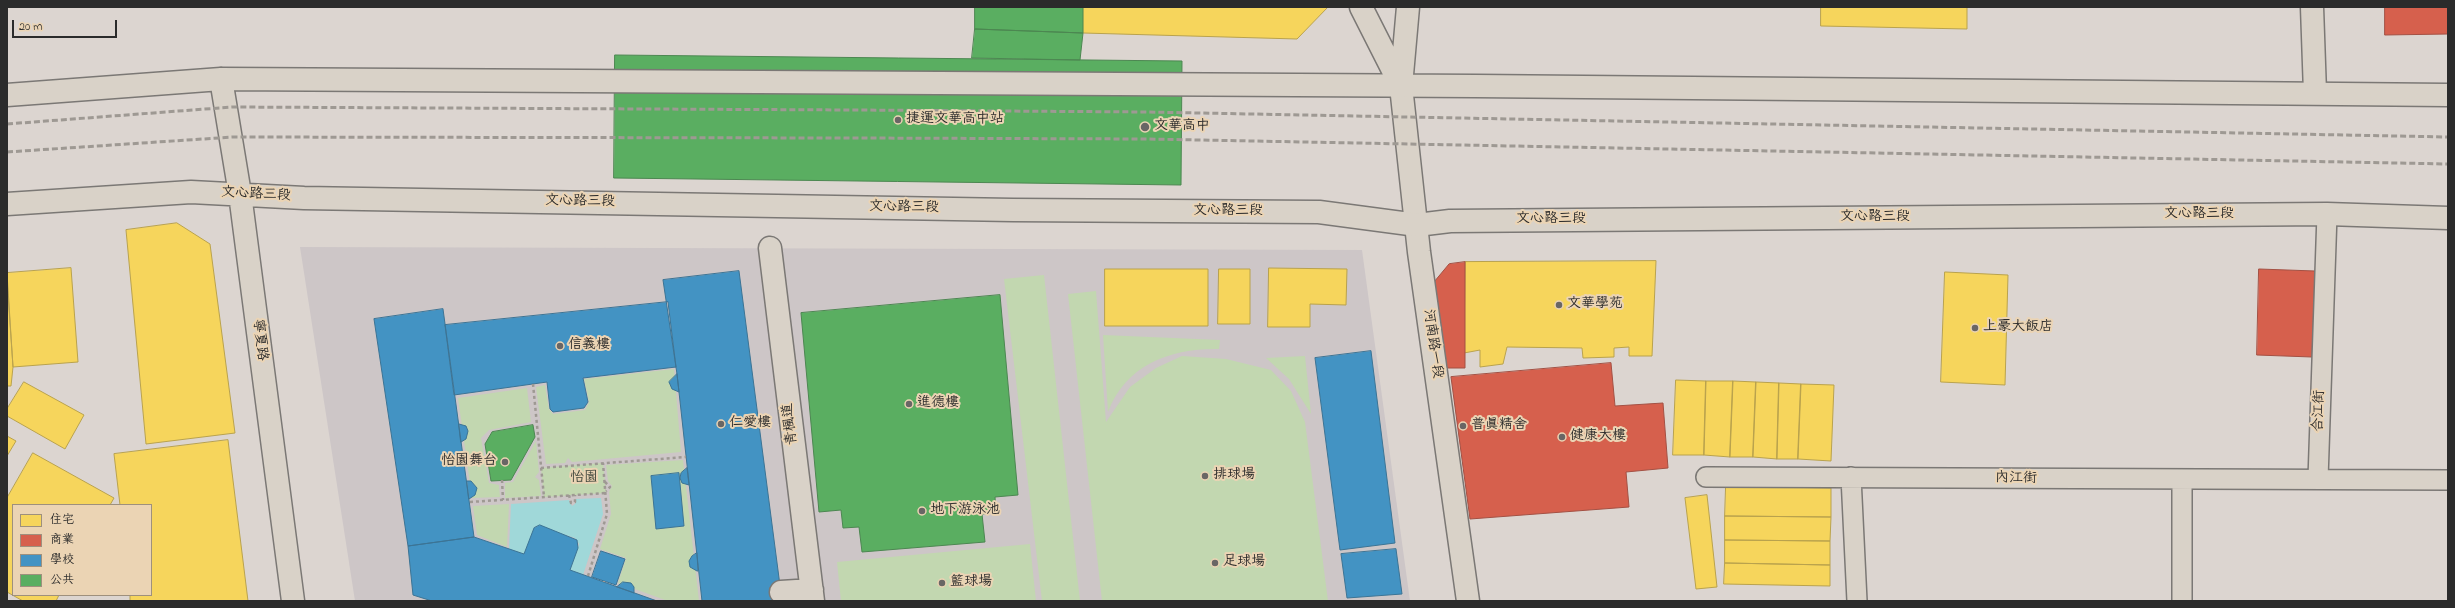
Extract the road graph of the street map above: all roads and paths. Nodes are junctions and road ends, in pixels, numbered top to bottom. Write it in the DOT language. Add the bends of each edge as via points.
graph roads {
  1 [pos="1362,7"];
  2 [pos="1408,7"];
  3 [pos="2312,7"];
  4 [pos="221,79"];
  5 [pos="1401,86"];
  6 [pos="2315,93"];
  7 [pos="7,95"];
  8 [pos="2448,95"];
  9 [pos="240,194"];
  10 [pos="7,204"];
  11 [pos="2327,214"];
  12 [pos="2448,218"];
  13 [pos="1417,225"];
  14 [pos="770,248"];
  15 [pos="533,384"];
  16 [pos="686,457"];
  17 [pos="603,462"];
  18 [pos="541,468"];
  19 [pos="1706,477"];
  20 [pos="1851,477"];
  21 [pos="2318,479"];
  22 [pos="502,480"];
  23 [pos="2182,480"];
  24 [pos="2448,480"];
  25 [pos="605,482"];
  26 [pos="606,492"];
  27 [pos="569,495"];
  28 [pos="576,495"];
  29 [pos="544,497"];
  30 [pos="503,500"];
  31 [pos="470,502"];
  32 [pos="588,576"];
  33 [pos="781,592"];
  34 [pos="812,596"];
  35 [pos="293,601"];
  36 [pos="1468,601"];
  37 [pos="1857,601"];
  38 [pos="2182,601"];
  1 -- 5 [label="main road"];
  2 -- 5 [label="main road"];
  3 -- 6 [label="main road"];
  4 -- 5 [label="main road"];
  4 -- 7 [label="main road"];
  4 -- 9 [label="main road, 寧夏路"];
  5 -- 6 [label="main road"];
  5 -- 13 [label="main road, 河南路一段"];
  6 -- 8 [label="main road"];
  9 -- 10 [label="main road, 文心路三段" via="191,192"];
  9 -- 13 [label="main road, 文心路三段" via="304,198 1006,210 1319,212"];
  9 -- 35 [label="main road, 寧夏路"];
  11 -- 12 [label="main road, 文心路三段"];
  11 -- 13 [label="main road, 文心路三段" via="1450,221"];
  11 -- 21 [label="lane, 合江街"];
  13 -- 36 [label="main road, 河南路一段"];
  14 -- 34 [label="main road, 青楓道"];
  15 -- 18 [label="path"];
  16 -- 17 [label="path"];
  17 -- 18 [label="path"];
  17 -- 25 [label="path"];
  18 -- 29 [label="path"];
  19 -- 20 [label="lane, 內江街"];
  20 -- 23 [label="lane, 內江街"];
  20 -- 37 [label="lane"];
  21 -- 23 [label="lane, 內江街"];
  21 -- 24 [label="lane"];
  22 -- 30 [label="path"];
  23 -- 38 [label="lane"];
  25 -- 26 [label="path"];
  25 -- 26 [label="path" via="610,487"];
  26 -- 28 [label="path"];
  26 -- 32 [label="path" via="607,514"];
  27 -- 28 [label="path"];
  27 -- 28 [label="path" via="571,504 575,502"];
  27 -- 29 [label="path"];
  29 -- 30 [label="path"];
  30 -- 31 [label="path"];
  33 -- 34 [label="main road"];
}
